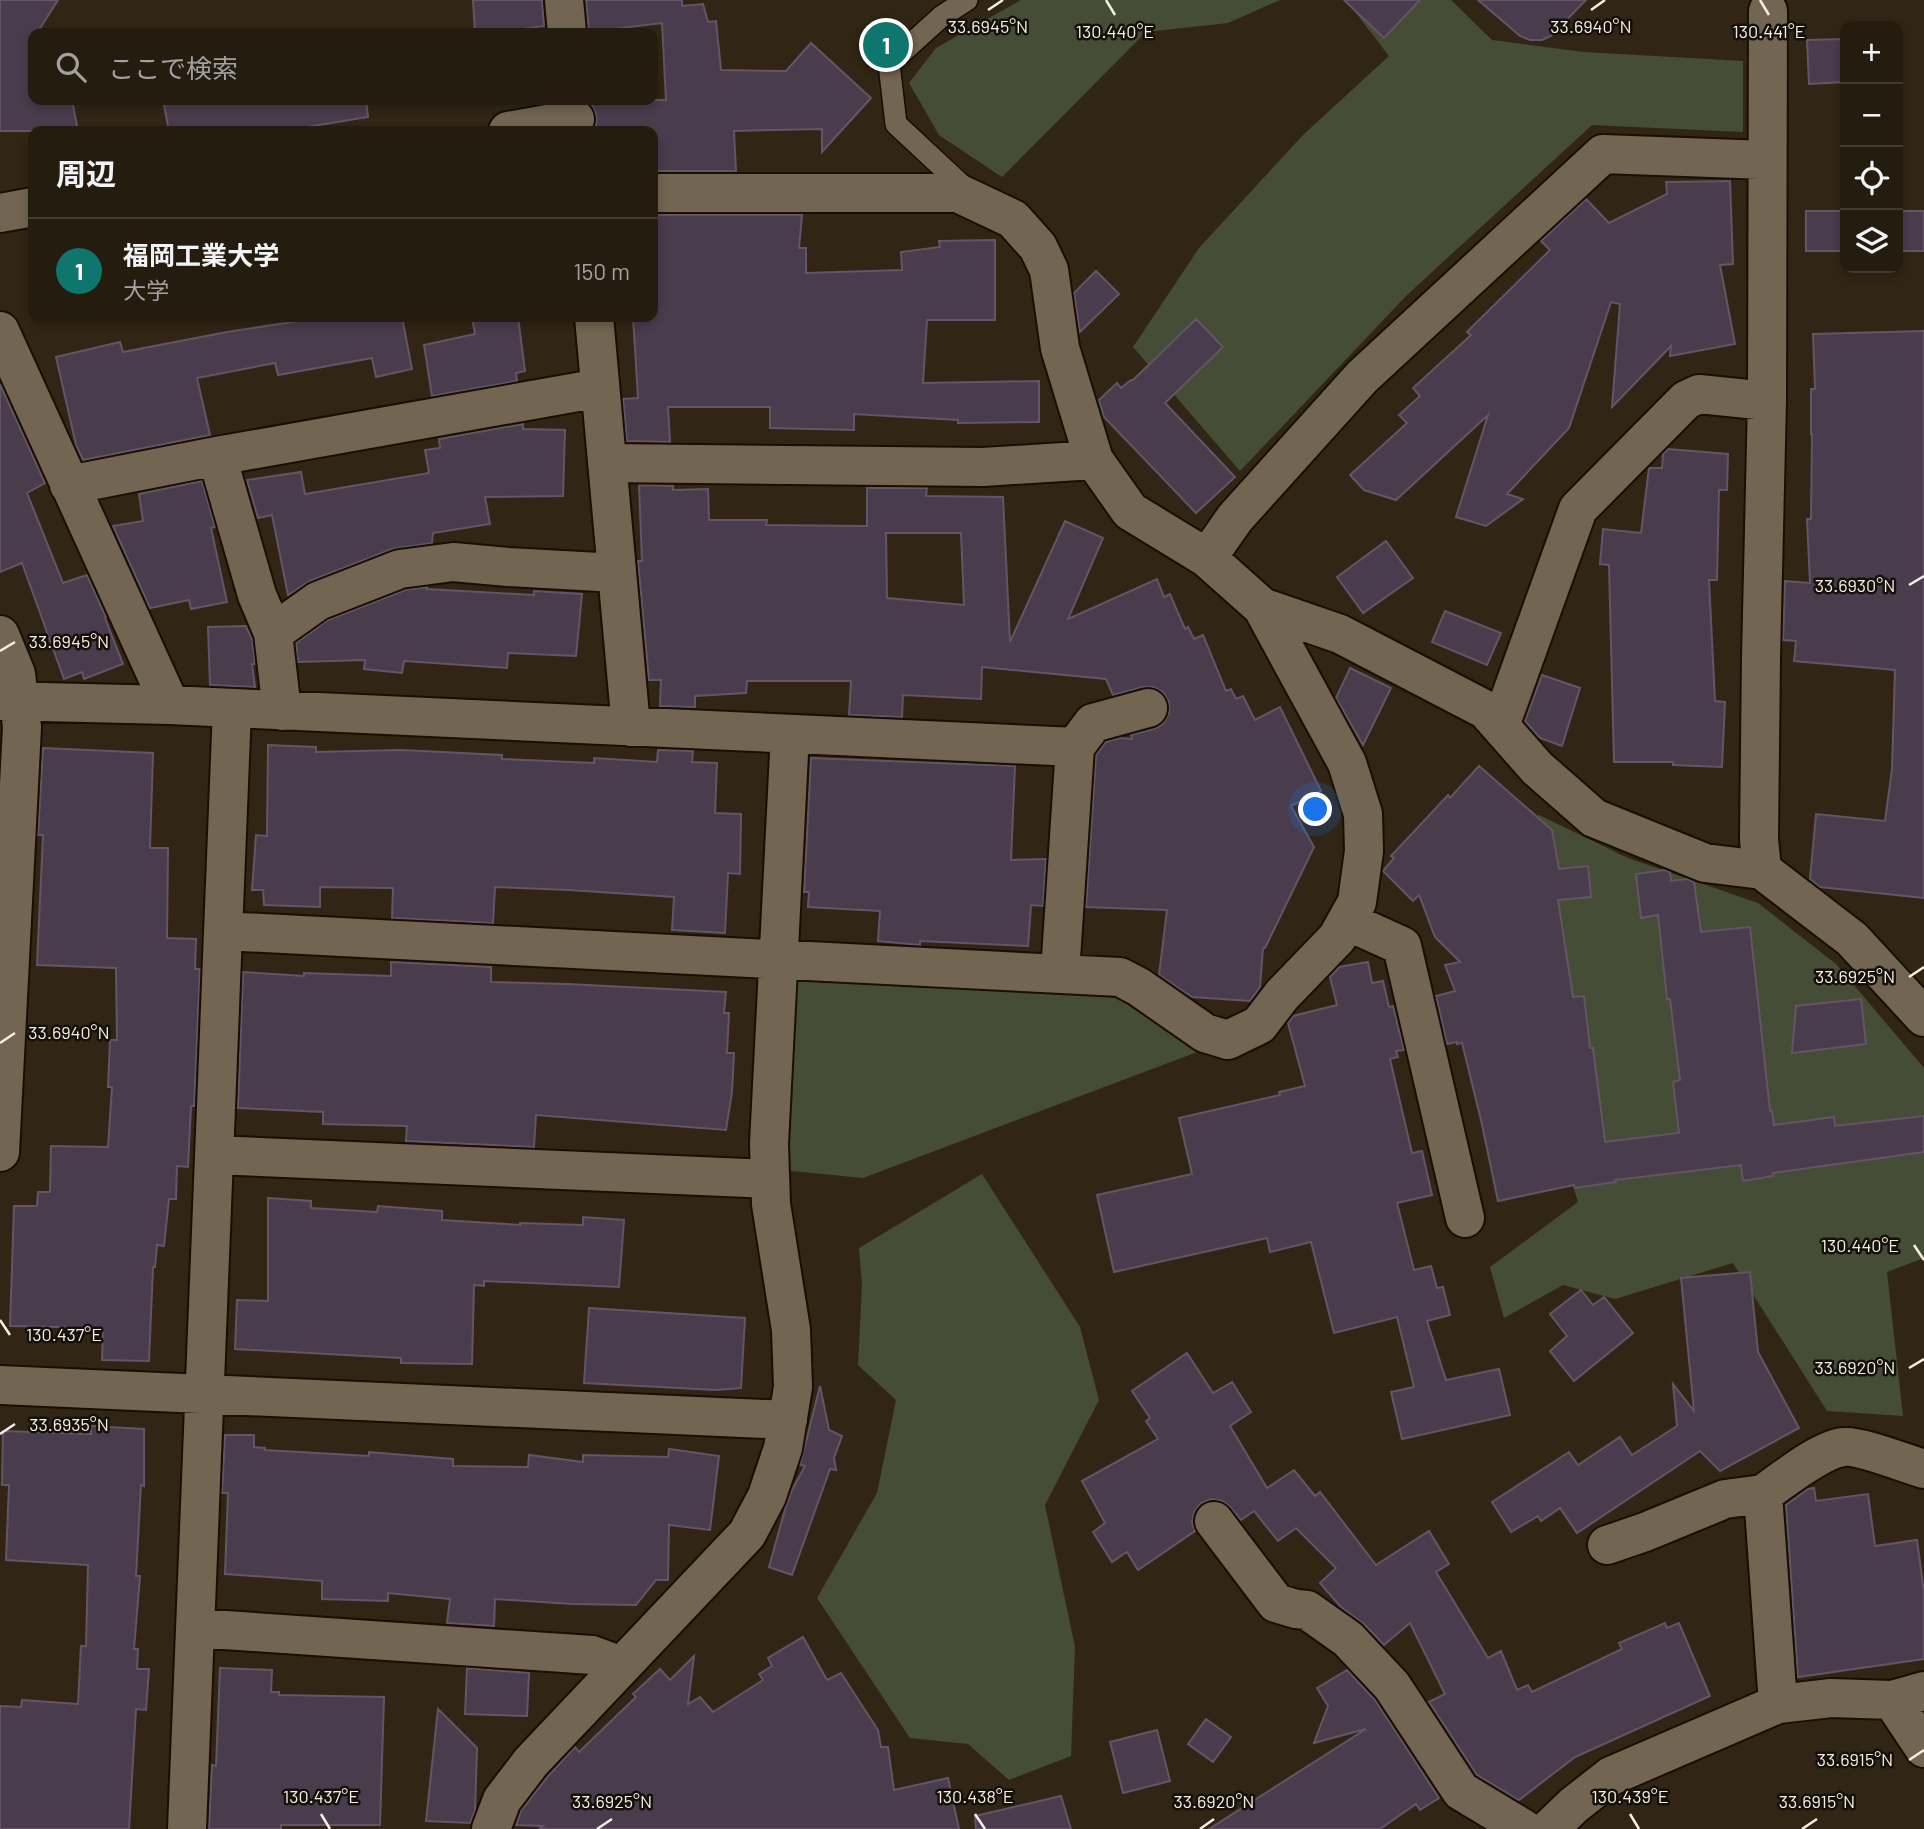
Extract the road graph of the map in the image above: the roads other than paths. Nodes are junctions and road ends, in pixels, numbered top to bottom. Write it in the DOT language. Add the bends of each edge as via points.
graph roads {
  1 [pos="564,0"];
  2 [pos="967,0"];
  3 [pos="1768,11"];
  4 [pos="567,28"];
  5 [pos="575,117"];
  6 [pos="532,126"];
  7 [pos="1766,160"];
  8 [pos="658,193"];
  9 [pos="979,202"];
  10 [pos="28,208"];
  11 [pos="0,213"];
  12 [pos="594,322"];
  13 [pos="0,331"];
  14 [pos="600,388"];
  15 [pos="1767,401"];
  16 [pos="217,456"];
  17 [pos="1094,460"];
  18 [pos="607,463"];
  19 [pos="69,485"];
  20 [pos="1207,558"];
  21 [pos="617,573"];
  22 [pos="1262,607"];
  23 [pos="273,633"];
  24 [pos="0,635"];
  25 [pos="9,701"];
  26 [pos="170,705"];
  27 [pos="1149,708"];
  28 [pos="232,709"];
  29 [pos="282,711"];
  30 [pos="1500,726"];
  31 [pos="631,727"];
  32 [pos="790,734"];
  33 [pos="1075,747"];
  34 [pos="1762,870"];
  35 [pos="1347,921"];
  36 [pos="223,931"];
  37 [pos="778,959"];
  38 [pos="1060,973"];
  39 [pos="1924,1017"];
  40 [pos="0,1152"];
  41 [pos="214,1155"];
  42 [pos="770,1180"];
  43 [pos="1465,1217"];
  44 [pos="0,1385"];
  45 [pos="205,1394"];
  46 [pos="788,1420"];
  47 [pos="1924,1469"];
  48 [pos="1763,1494"];
  49 [pos="1214,1521"];
  50 [pos="1607,1545"];
  51 [pos="195,1628"];
  52 [pos="622,1666"];
  53 [pos="1908,1696"];
  54 [pos="1778,1704"];
  55 [pos="1924,1748"];
  56 [pos="187,1829"];
  57 [pos="491,1829"];
  58 [pos="1524,1829"];
  59 [pos="1549,1829"];
  1 -- 4 [label="street"];
  2 -- 9 [label="lane" via="889,64 896,124"];
  3 -- 7 [label="street"];
  5 -- 6 [label="street"];
  7 -- 15 [label="street"];
  7 -- 20 [label="street" via="1604,154 1362,377 1235,518"];
  8 -- 9 [label="street" via="958,193"];
  9 -- 17 [label="street" via="1013,219 1038,247 1049,270 1060,348"];
  10 -- 11 [label="street"];
  12 -- 14 [label="street"];
  13 -- 19 [label="street"];
  14 -- 16 [label="street"];
  14 -- 18 [label="street"];
  15 -- 30 [label="street" via="1699,394 1686,400 1578,509"];
  15 -- 34 [label="street" via="1760,685"];
  16 -- 19 [label="street"];
  16 -- 23 [label="street" via="257,596"];
  17 -- 18 [label="street" via="983,467"];
  17 -- 20 [label="street" via="1130,511"];
  18 -- 21 [label="street"];
  19 -- 26 [label="street"];
  20 -- 22 [label="street"];
  21 -- 23 [label="street" via="453,562 400,569 318,601"];
  21 -- 31 [label="street"];
  22 -- 30 [label="street" via="1340,634 1486,710"];
  22 -- 35 [label="street" via="1347,763 1363,814 1364,851 1357,902"];
  23 -- 29 [label="street"];
  24 -- 25 [label="street" via="16,674"];
  25 -- 26 [label="street"];
  25 -- 40 [label="street" via="22,727"];
  26 -- 28 [label="street"];
  27 -- 33 [label="street" via="1093,723"];
  28 -- 29 [label="street"];
  28 -- 36 [label="street"];
  29 -- 31 [label="street"];
  30 -- 34 [label="street" via="1537,768 1594,818 1705,863"];
  31 -- 32 [label="street"];
  32 -- 33 [label="street"];
  32 -- 37 [label="street"];
  33 -- 38 [label="street"];
  34 -- 39 [label="street" via="1852,939"];
  35 -- 38 [label="street" via="1259,1025 1228,1040 1205,1033 1120,976"];
  35 -- 43 [label="street" via="1402,946"];
  36 -- 37 [label="street"];
  36 -- 41 [label="street"];
  37 -- 38 [label="street"];
  37 -- 42 [label="street"];
  41 -- 42 [label="street"];
  41 -- 45 [label="street"];
  42 -- 46 [label="street" via="791,1329 793,1387"];
  44 -- 45 [label="street"];
  45 -- 46 [label="street"];
  45 -- 51 [label="street"];
  46 -- 52 [label="street" via="767,1496 747,1534"];
  47 -- 48 [label="street" via="1845,1447 1827,1451"];
  48 -- 50 [label="street" via="1725,1499"];
  48 -- 54 [label="street"];
  49 -- 58 [label="street" via="1276,1603 1307,1609 1348,1639 1392,1686 1461,1791"];
  51 -- 52 [label="street" via="592,1655"];
  51 -- 56 [label="street"];
  52 -- 57 [label="street" via="531,1762 502,1800"];
  53 -- 54 [label="street"];
  53 -- 55 [label="street"];
  54 -- 59 [label="street" via="1611,1776"];
}
